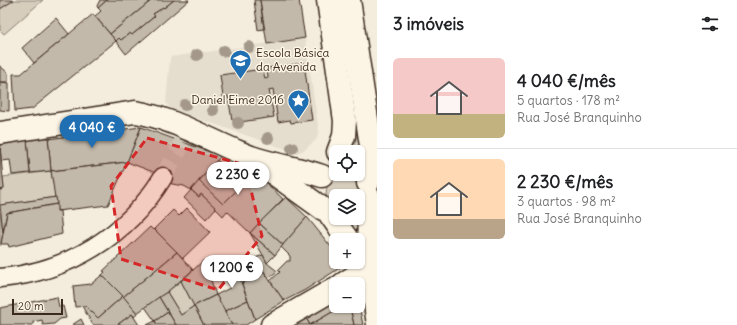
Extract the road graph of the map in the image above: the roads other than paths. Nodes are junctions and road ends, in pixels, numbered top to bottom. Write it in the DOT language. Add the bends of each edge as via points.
graph roads {
  1 [pos="328,0"];
  2 [pos="349,0"];
  3 [pos="0,133"];
  4 [pos="340,145"];
  5 [pos="252,157"];
  6 [pos="329,164"];
  7 [pos="329,170"];
  8 [pos="163,178"];
  9 [pos="367,191"];
  10 [pos="329,211"];
  11 [pos="329,212"];
  12 [pos="372,264"];
  13 [pos="353,277"];
  14 [pos="0,278"];
  15 [pos="329,293"];
  16 [pos="365,298"];
  17 [pos="372,304"];
  18 [pos="272,325"];
  19 [pos="376,325"];
  1 -- 4 [label="street" via="345,121"];
  2 -- 9 [label="street" via="373,160"];
  3 -- 5 [label="street" via="135,112 145,113 186,136"];
  5 -- 6 [label="street"];
  5 -- 11 [label="street"];
  7 -- 10 [label="street" via="317,193 318,201"];
  8 -- 14 [label="street" via="142,207 90,250 61,265 36,273"];
  9 -- 12 [label="street"];
  12 -- 13 [label="street"];
  12 -- 17 [label="street"];
  15 -- 18 [label="street"];
  16 -- 17 [label="street"];
  17 -- 19 [label="street"];
}
